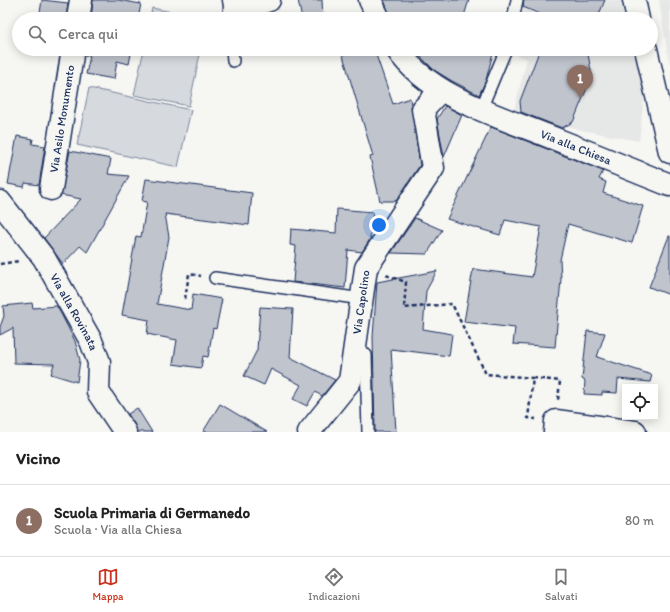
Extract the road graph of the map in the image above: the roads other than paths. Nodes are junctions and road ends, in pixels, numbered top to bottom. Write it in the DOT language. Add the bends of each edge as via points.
graph roads {
  1 [pos="81,0"];
  2 [pos="229,0"];
  3 [pos="234,0"];
  4 [pos="268,0"];
  5 [pos="370,0"];
  6 [pos="516,0"];
  7 [pos="634,0"];
  8 [pos="79,12"];
  9 [pos="230,12"];
  10 [pos="376,12"];
  11 [pos="514,12"];
  12 [pos="637,12"];
  13 [pos="72,56"];
  14 [pos="233,56"];
  15 [pos="401,56"];
  16 [pos="503,56"];
  17 [pos="648,56"];
  18 [pos="233,61"];
  19 [pos="441,90"];
  20 [pos="481,109"];
  21 [pos="670,152"];
  22 [pos="670,185"];
  23 [pos="52,189"];
  24 [pos="0,202"];
  25 [pos="216,278"];
  26 [pos="362,299"];
  27 [pos="355,347"];
  28 [pos="555,427"];
  29 [pos="125,432"];
  30 [pos="308,432"];
  31 [pos="368,432"];
  32 [pos="635,432"];
  1 -- 8 [label="street"];
  2 -- 9 [label="lane"];
  3 -- 4 [label="street" via="251,6"];
  5 -- 10 [label="street"];
  6 -- 11 [label="lane"];
  7 -- 12 [label="street"];
  13 -- 23 [label="street, Via Asilo Monumento"];
  14 -- 18 [label="lane"];
  15 -- 19 [label="street, Via alla Chiesa"];
  16 -- 20 [label="lane"];
  17 -- 21 [label="street"];
  19 -- 20 [label="street, Via alla Chiesa"];
  19 -- 26 [label="street, Via Capolino" via="423,109 433,168 366,268"];
  20 -- 22 [label="street, Via alla Chiesa"];
  24 -- 29 [label="street, Via alla Rovinata" via="44,258 91,341 99,362 98,392"];
  25 -- 26 [label="lane"];
  26 -- 27 [label="street, Via Capolino"];
  27 -- 30 [label="street, Via Capolino" via="350,381"];
  27 -- 31 [label="lane" via="366,355"];
  28 -- 32 [label="street"];
}
